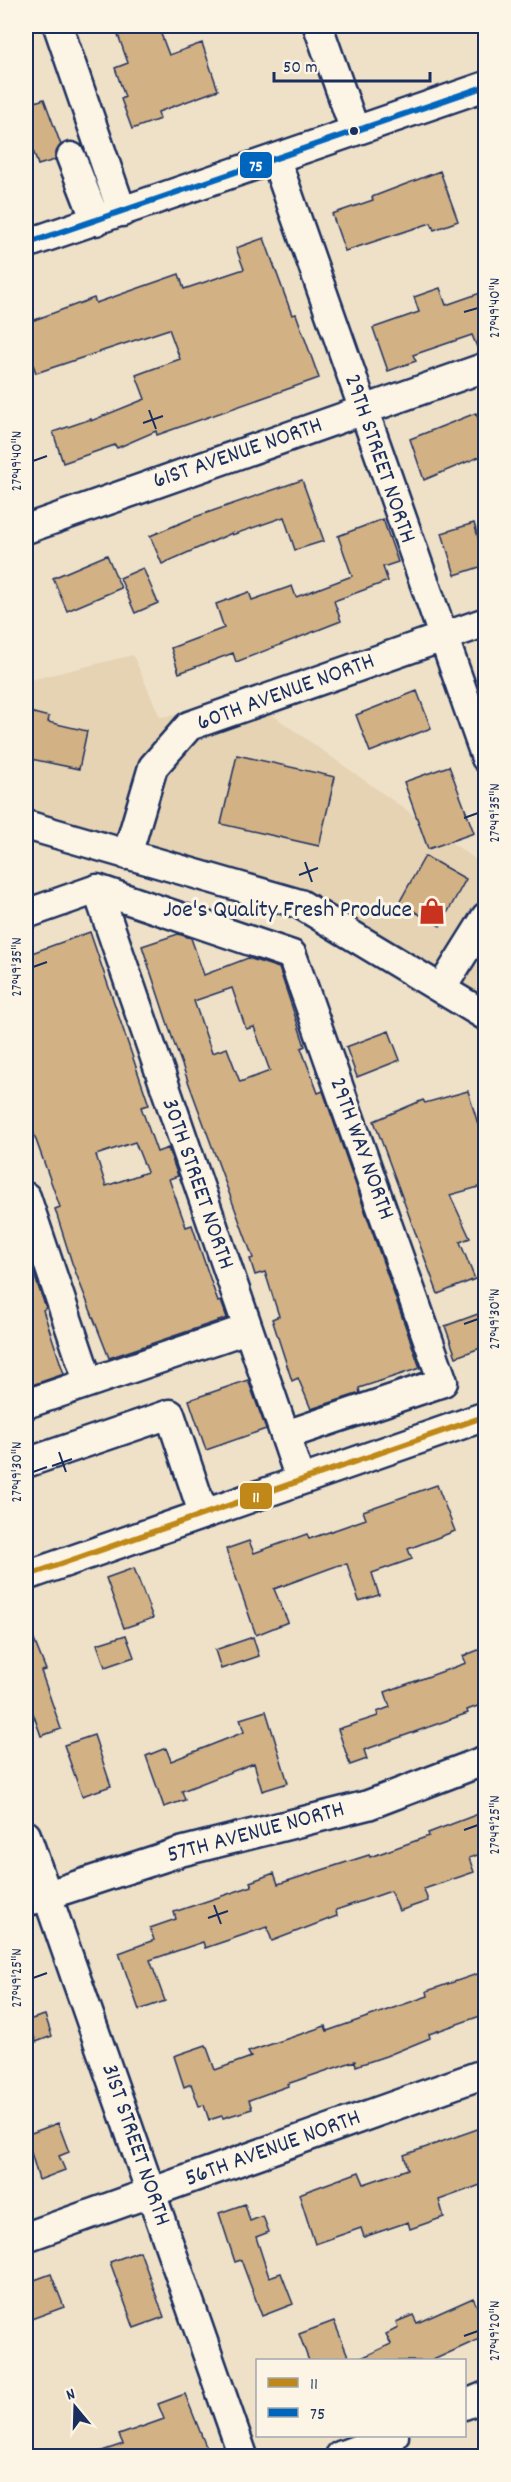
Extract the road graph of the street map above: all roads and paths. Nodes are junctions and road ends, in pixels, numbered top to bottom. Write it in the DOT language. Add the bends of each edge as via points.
graph roads {
  1 [pos="58,26"];
  2 [pos="318,26"];
  3 [pos="486,86"];
  4 [pos="355,131"];
  5 [pos="71,157"];
  6 [pos="276,160"];
  7 [pos="109,216"];
  8 [pos="26,244"];
  9 [pos="486,367"];
  10 [pos="362,411"];
  11 [pos="26,530"];
  12 [pos="486,622"];
  13 [pos="442,638"];
  14 [pos="486,758"];
  15 [pos="26,825"];
  16 [pos="127,855"];
  17 [pos="97,889"];
  18 [pos="26,914"];
  19 [pos="486,917"];
  20 [pos="441,989"];
  21 [pos="486,1016"];
  22 [pos="26,1197"];
  23 [pos="247,1329"];
  24 [pos="88,1381"];
  25 [pos="26,1404"];
  26 [pos="486,1416"];
  27 [pos="286,1435"];
  28 [pos="26,1463"];
  29 [pos="300,1479"];
  30 [pos="204,1513"];
  31 [pos="26,1576"];
  32 [pos="486,1760"];
  33 [pos="26,1835"];
  34 [pos="36,1899"];
  35 [pos="486,2073"];
  36 [pos="152,2193"];
  37 [pos="26,2237"];
  38 [pos="486,2396"];
  39 [pos="466,2405"];
  40 [pos="391,2437"];
  41 [pos="243,2457"];
  42 [pos="340,2457"];
  1 -- 7 [label="street"];
  2 -- 4 [label="street"];
  3 -- 4 [label="street"];
  4 -- 6 [label="street"];
  5 -- 7 [label="street"];
  6 -- 7 [label="street"];
  6 -- 10 [label="street, 29TH STREET NORTH"];
  7 -- 8 [label="street"];
  9 -- 10 [label="street, 61ST AVENUE NORTH"];
  10 -- 11 [label="street, 61ST AVENUE NORTH"];
  10 -- 13 [label="street, 29TH STREET NORTH"];
  12 -- 13 [label="street, 60TH AVENUE NORTH"];
  13 -- 14 [label="street, 29TH STREET NORTH"];
  13 -- 16 [label="street, 60TH AVENUE NORTH" via="189,726 153,767"];
  15 -- 16 [label="street"];
  16 -- 20 [label="street" via="300,904"];
  17 -- 18 [label="street"];
  17 -- 23 [label="street, 30TH STREET NORTH"];
  17 -- 27 [label="street, 29TH WAY NORTH" via="292,955 443,1382"];
  19 -- 20 [label="street"];
  20 -- 21 [label="street"];
  22 -- 24 [label="street"];
  23 -- 24 [label="street"];
  23 -- 27 [label="street, 30TH STREET NORTH"];
  24 -- 25 [label="street"];
  26 -- 29 [label="street"];
  27 -- 29 [label="street, 30TH STREET NORTH"];
  28 -- 30 [label="street" via="170,1414"];
  29 -- 30 [label="street"];
  30 -- 31 [label="street"];
  32 -- 34 [label="street, 57TH AVENUE NORTH" via="368,1805 180,1852"];
  33 -- 34 [label="street, 31ST STREET NORTH"];
  34 -- 36 [label="street, 31ST STREET NORTH"];
  35 -- 36 [label="street, 56TH AVENUE NORTH"];
  36 -- 37 [label="street, 56TH AVENUE NORTH"];
  36 -- 41 [label="street, 31ST STREET NORTH"];
  38 -- 39 [label="street"];
  40 -- 42 [label="street"];
}
